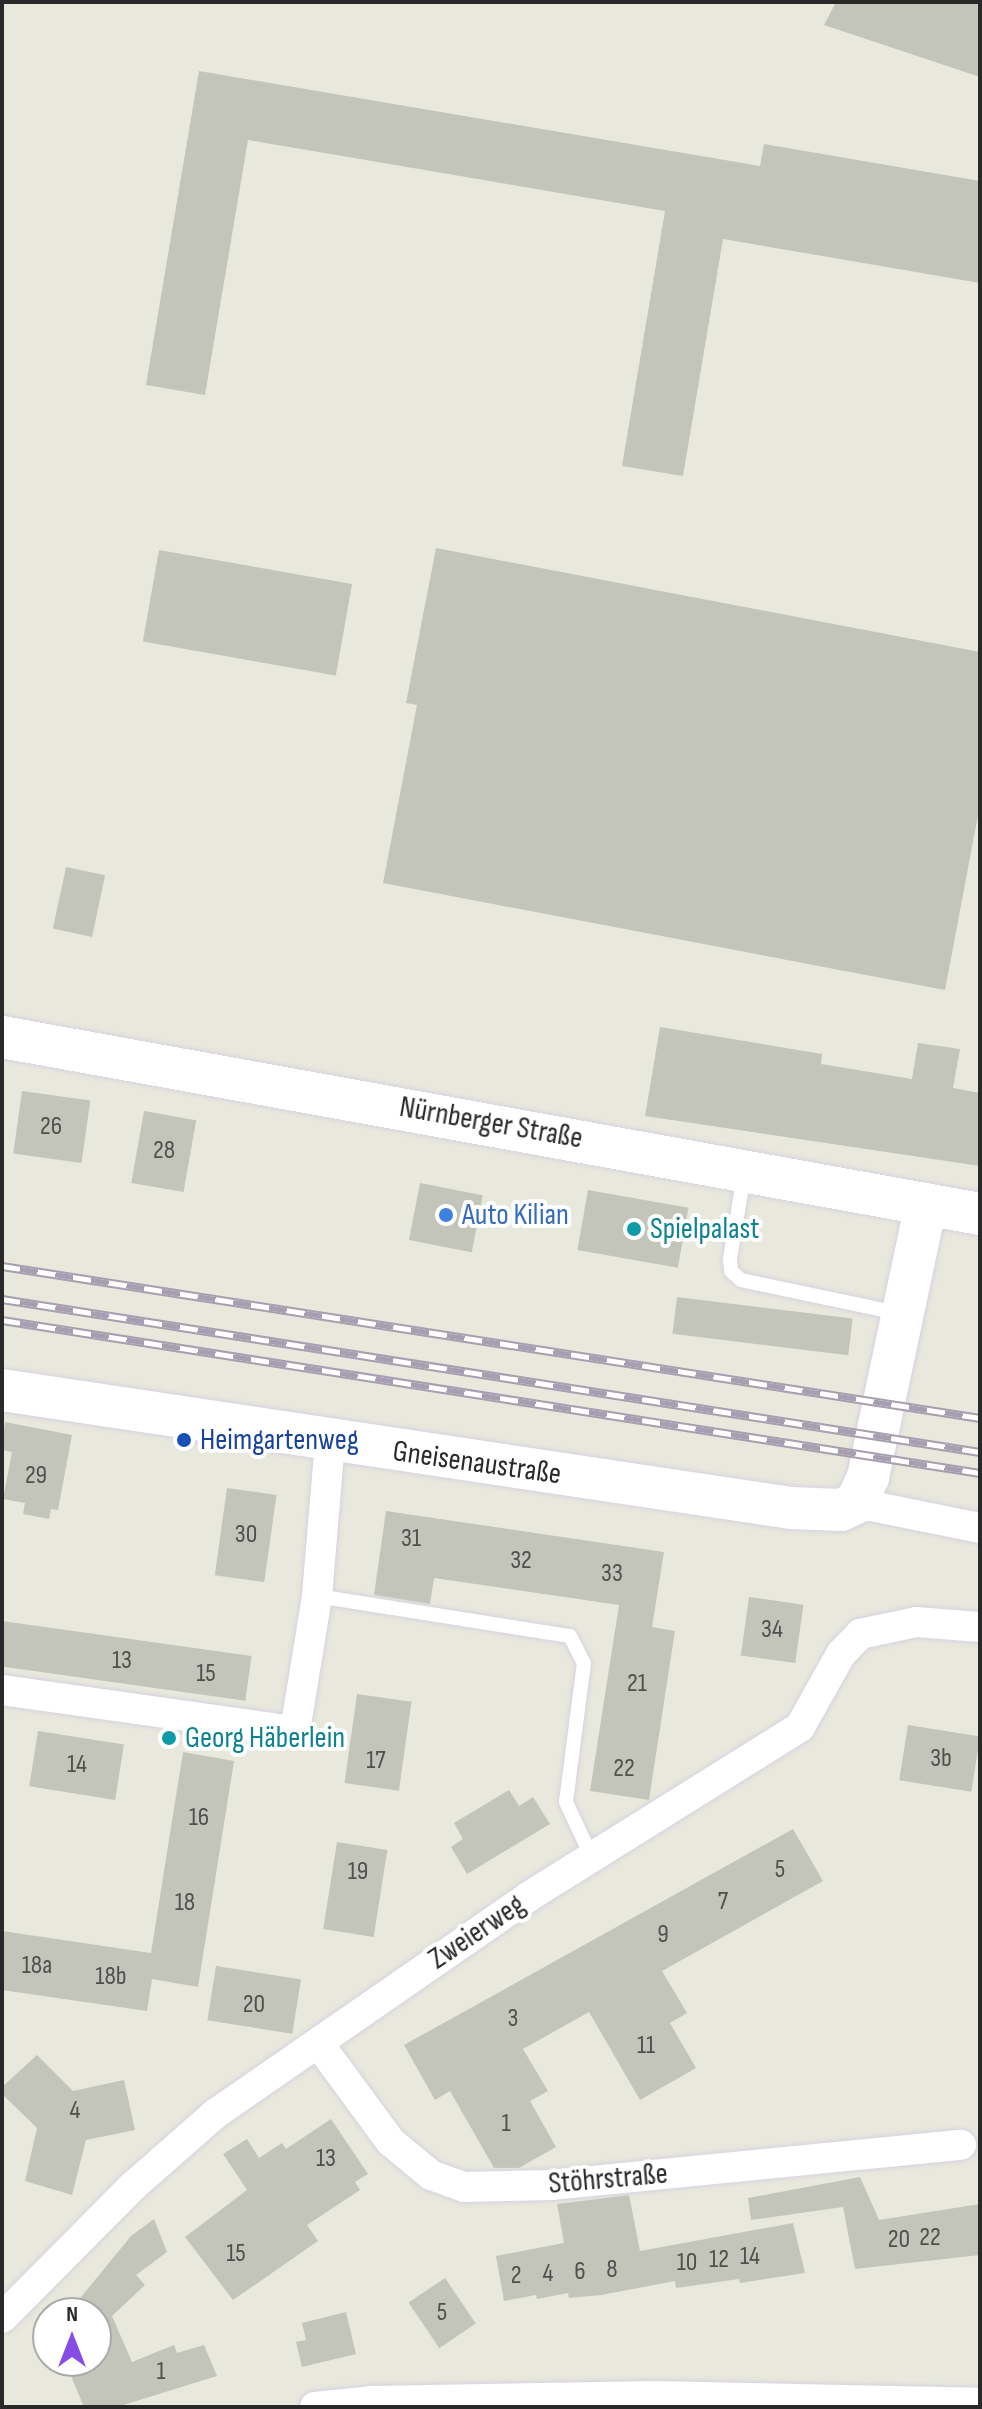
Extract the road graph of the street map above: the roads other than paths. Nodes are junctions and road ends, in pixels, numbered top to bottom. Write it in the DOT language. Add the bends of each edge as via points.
graph roads {
  1 [pos="2,1037"];
  2 [pos="745,1168"];
  3 [pos="926,1204"];
  4 [pos="980,1214"];
  5 [pos="906,1315"];
  6 [pos="2,1390"];
  7 [pos="330,1442"];
  8 [pos="856,1503"];
  9 [pos="980,1528"];
  10 [pos="317,1596"];
  11 [pos="980,1627"];
  12 [pos="2,1690"];
  13 [pos="593,1858"];
  14 [pos="318,2043"];
  15 [pos="961,2145"];
  16 [pos="2,2314"];
  17 [pos="980,2403"];
  18 [pos="315,2407"];
  1 -- 2 [label="street, Nürnberger Straße"];
  2 -- 3 [label="street, Nürnberger Straße"];
  2 -- 5 [label="lane" via="731,1271 741,1280"];
  3 -- 4 [label="street, Nürnberger Straße"];
  3 -- 5 [label="street"];
  5 -- 8 [label="street" via="868,1477"];
  6 -- 7 [label="street, Gneisenaustraße"];
  7 -- 8 [label="street, Gneisenaustraße" via="808,1510 841,1510"];
  7 -- 10 [label="street"];
  8 -- 9 [label="street, Gneisenaustraße"];
  10 -- 12 [label="street" via="295,1731"];
  10 -- 13 [label="lane" via="570,1636 584,1663 566,1802"];
  11 -- 13 [label="street, Zweierweg" via="916,1622 860,1634 841,1654 800,1727"];
  13 -- 14 [label="street, Zweierweg"];
  14 -- 15 [label="street, Stöhrstraße" via="391,2142 431,2175 464,2187 597,2181"];
  14 -- 16 [label="street, Zweierweg" via="215,2114"];
  17 -- 18 [label="street" via="655,2396 371,2401"];
}
